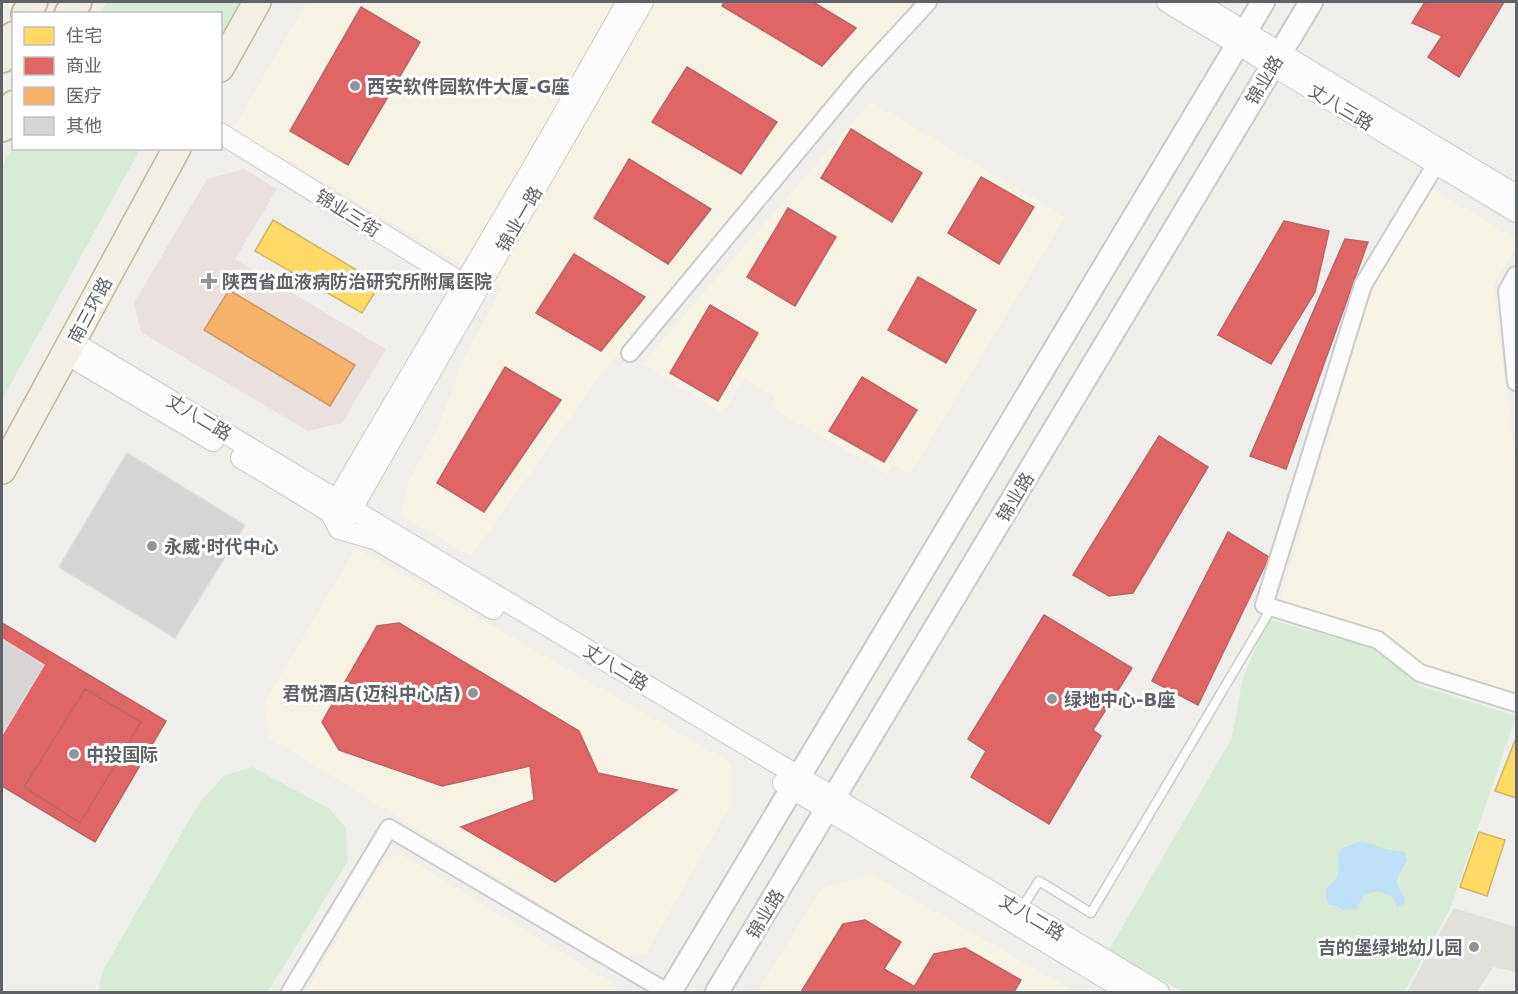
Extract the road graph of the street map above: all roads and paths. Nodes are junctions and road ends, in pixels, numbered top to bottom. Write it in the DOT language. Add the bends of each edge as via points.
graph roads {
  1 [pos="257,2"];
  2 [pos="627,2"];
  3 [pos="643,2"];
  4 [pos="928,2"];
  5 [pos="1167,2"];
  6 [pos="1196,2"];
  7 [pos="1263,2"];
  8 [pos="1311,2"];
  9 [pos="1242,37"];
  10 [pos="12,40"];
  11 [pos="2,57"];
  12 [pos="1276,59"];
  13 [pos="222,64"];
  14 [pos="12,109"];
  15 [pos="2,127"];
  16 [pos="222,134"];
  17 [pos="176,150"];
  18 [pos="1436,164"];
  19 [pos="1516,195"];
  20 [pos="1516,212"];
  21 [pos="1516,275"];
  22 [pos="470,288"];
  23 [pos="69,348"];
  24 [pos="630,353"];
  25 [pos="1516,382"];
  26 [pos="2,470"];
  27 [pos="340,512"];
  28 [pos="1272,607"];
  29 [pos="1516,703"];
  30 [pos="796,783"];
  31 [pos="830,805"];
  32 [pos="1020,910"];
  33 [pos="1125,992"];
  34 [pos="290,993"];
  35 [pos="668,993"];
  36 [pos="717,993"];
  37 [pos="1159,993"];
  1 -- 13 [label="highway"];
  2 -- 22 [label="street, 锦业一路"];
  3 -- 22 [label="street, 锦业一路"];
  4 -- 24 [label="street" via="859,76"];
  5 -- 9 [label="street, 丈八三路"];
  6 -- 9 [label="street, 丈八三路"];
  7 -- 9 [label="main road"];
  8 -- 12 [label="main road, 锦业路"];
  9 -- 12 [label="street, 丈八三路"];
  9 -- 30 [label="main road"];
  10 -- 11 [label="highway"];
  12 -- 18 [label="street, 丈八三路"];
  12 -- 19 [label="street, 丈八三路"];
  12 -- 31 [label="main road, 锦业路"];
  14 -- 15 [label="highway"];
  16 -- 22 [label="street, 锦业三街"];
  17 -- 23 [label="highway, 南三环路"];
  18 -- 20 [label="street, 丈八三路"];
  18 -- 28 [label="street" via="1364,285 1264,605"];
  21 -- 25 [label="street" via="1507,291"];
  22 -- 27 [label="street, 锦业一路"];
  23 -- 26 [label="highway, 南三环路"];
  23 -- 27 [label="street, 丈八二路"];
  27 -- 30 [label="street, 丈八二路"];
  28 -- 29 [label="street" via="1377,640 1420,674"];
  28 -- 32 [label="lane" via="1091,913 1039,881"];
  30 -- 31 [label="street, 丈八二路"];
  30 -- 35 [label="main road"];
  31 -- 32 [label="street, 丈八二路"];
  31 -- 33 [label="street, 丈八二路"];
  31 -- 36 [label="main road, 锦业路"];
  32 -- 37 [label="street, 丈八二路"];
  34 -- 35 [label="street" via="389,828"];
}
